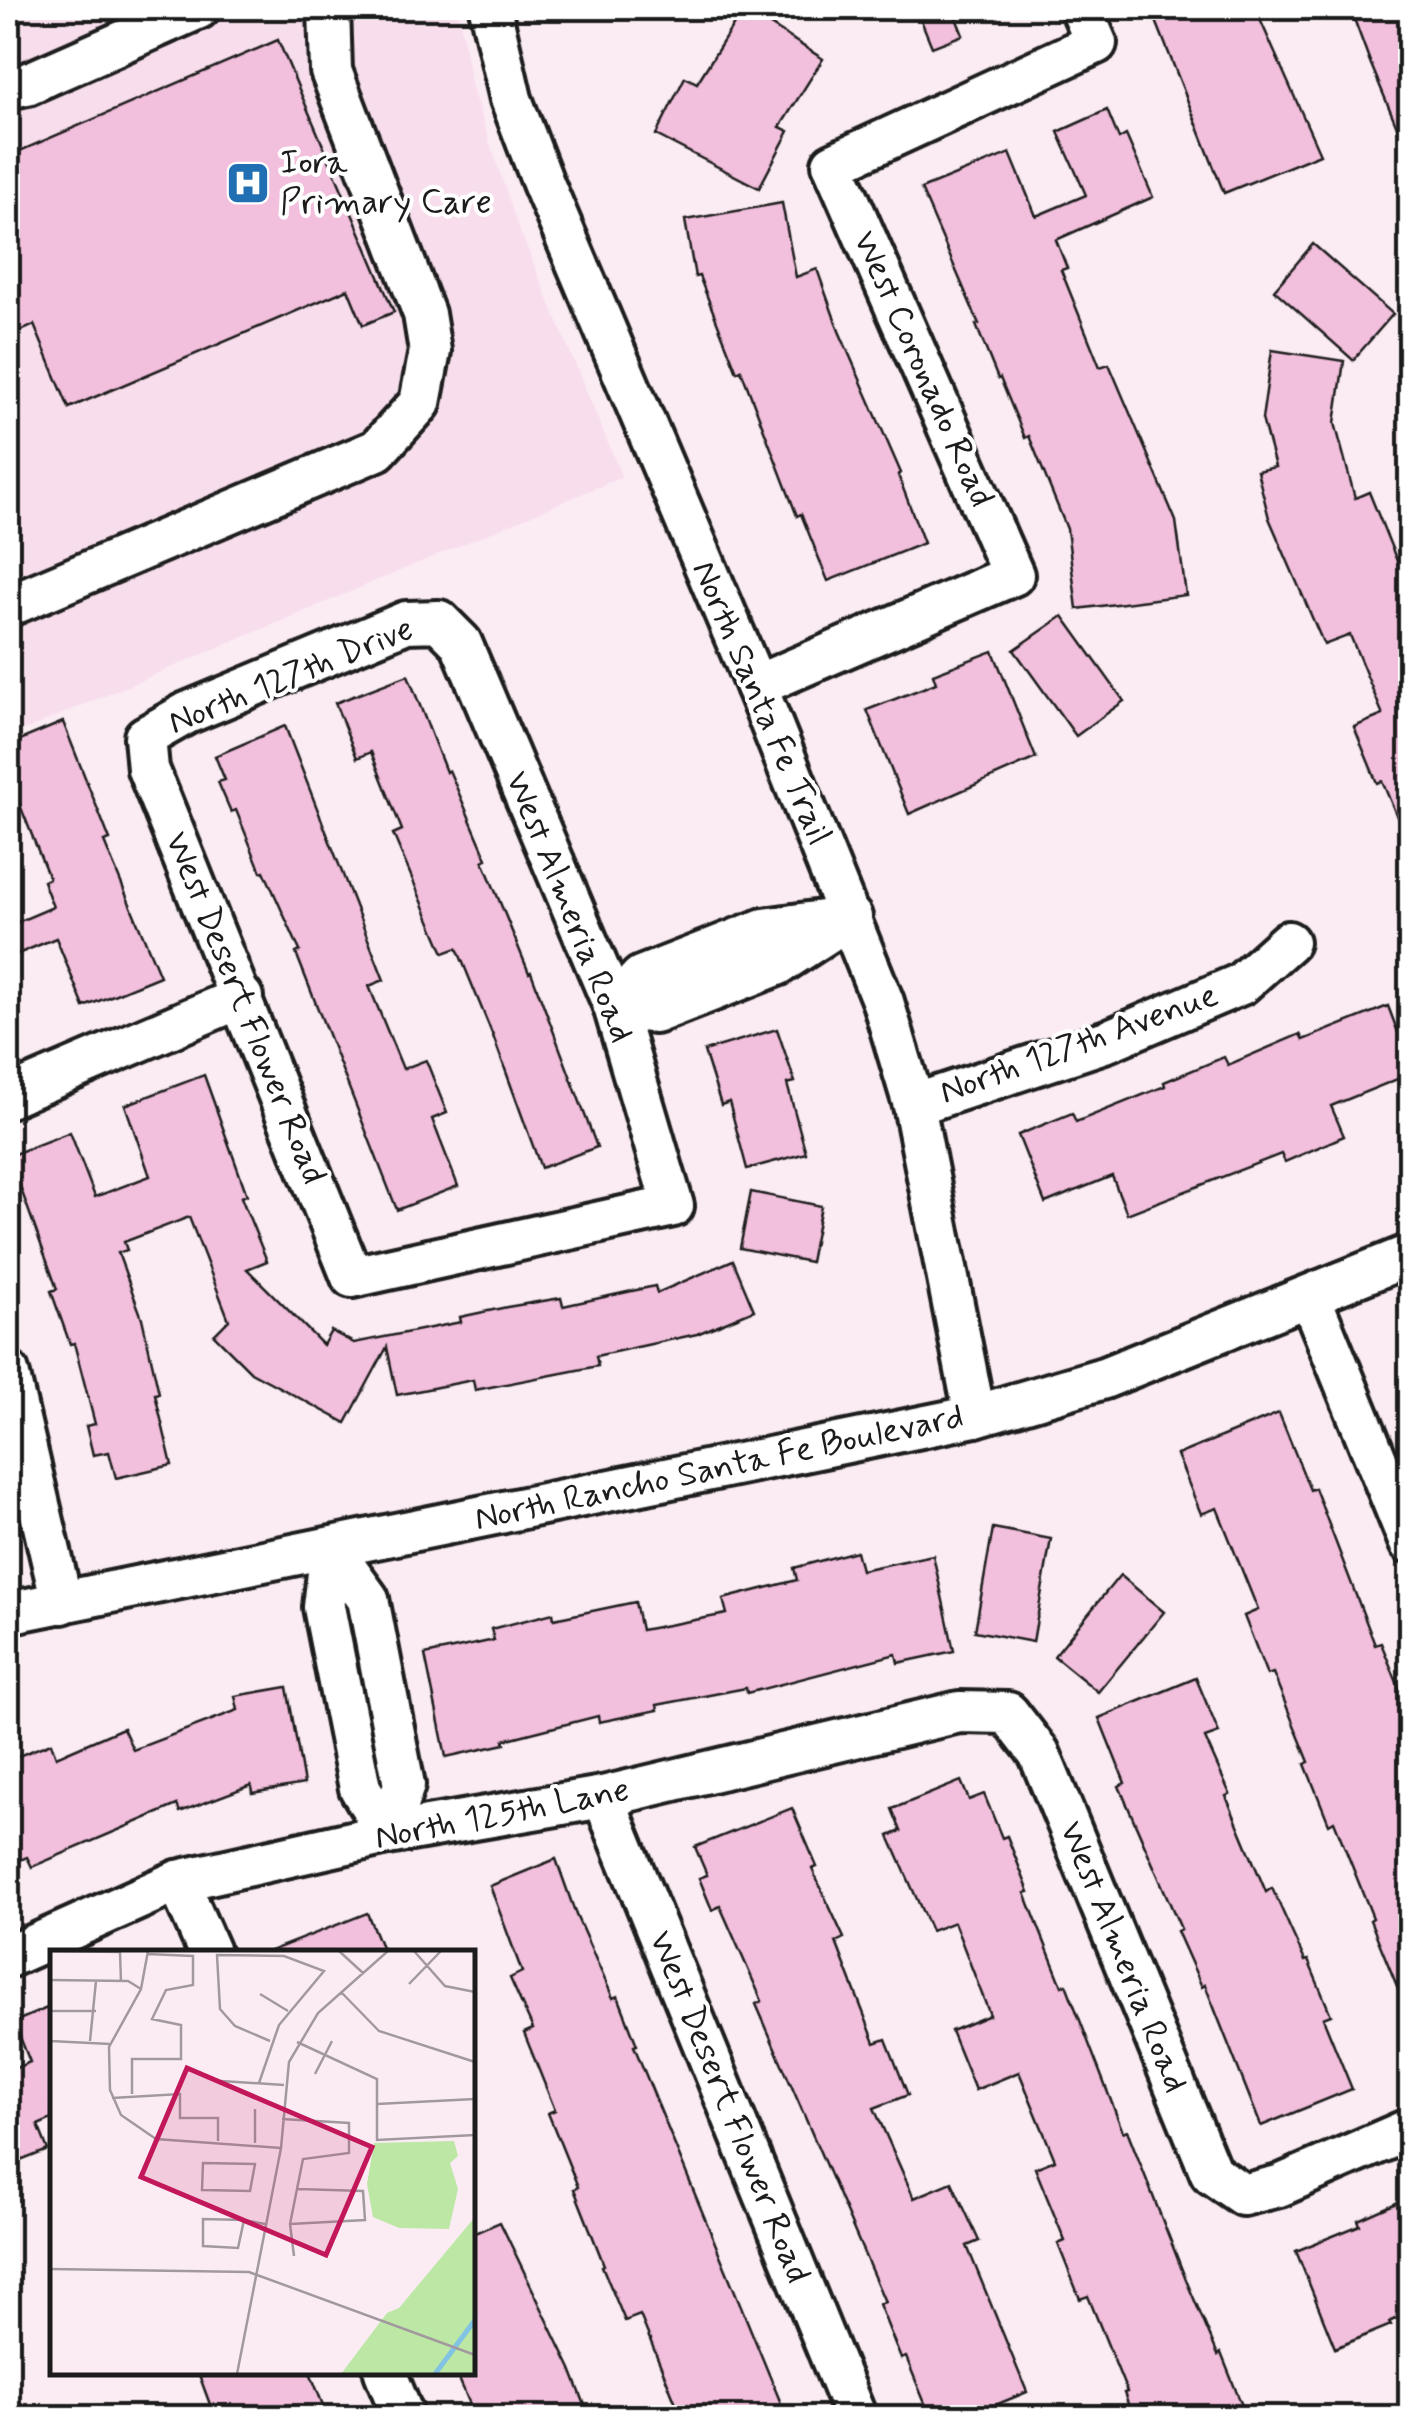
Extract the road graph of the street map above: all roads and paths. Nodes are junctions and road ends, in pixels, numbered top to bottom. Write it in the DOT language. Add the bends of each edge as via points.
graph roads {
  1 [pos="199,8"];
  2 [pos="330,8"];
  3 [pos="490,8"];
  4 [pos="1088,26"];
  5 [pos="8,88"];
  6 [pos="8,606"];
  7 [pos="438,621"];
  8 [pos="756,686"];
  9 [pos="145,737"];
  10 [pos="851,918"];
  11 [pos="1288,942"];
  12 [pos="242,997"];
  13 [pos="614,1006"];
  14 [pos="8,1098"];
  15 [pos="914,1105"];
  16 [pos="674,1206"];
  17 [pos="1410,1255"];
  18 [pos="1310,1297"];
  19 [pos="8,1372"];
  20 [pos="974,1416"];
  21 [pos="1410,1544"];
  22 [pos="331,1548"];
  23 [pos="62,1602"];
  24 [pos="8,1613"];
  25 [pos="1008,1713"];
  26 [pos="603,1797"];
  27 [pos="388,1834"];
  28 [pos="178,1880"];
  29 [pos="207,1950"];
  30 [pos="8,1957"];
  31 [pos="1410,2129"];
  32 [pos="386,2375"];
  33 [pos="404,2418"];
  34 [pos="856,2418"];
  1 -- 5 [label="street"];
  2 -- 6 [label="street" via="332,71 424,314 430,352 420,403 377,450"];
  3 -- 8 [label="street, North Santa Fe Trail" via="510,99 542,183"];
  4 -- 8 [label="street, West Coronado Road" via="832,164 1013,576"];
  7 -- 9 [label="street, North 127th Drive" via="406,622 187,712"];
  7 -- 13 [label="street, West Almeria Road" via="461,643"];
  8 -- 10 [label="street, North Santa Fe Trail"];
  9 -- 12 [label="street, West Desert Flower Road" via="148,769"];
  10 -- 13 [label="street" via="764,929 641,977"];
  10 -- 15 [label="street, North Santa Fe Trail"];
  11 -- 15 [label="street, North 127th Avenue" via="1242,984 1107,1041"];
  12 -- 14 [label="street"];
  12 -- 16 [label="street, West Desert Flower Road" via="352,1276"];
  13 -- 16 [label="street, West Almeria Road"];
  15 -- 20 [label="street, North Santa Fe Trail"];
  17 -- 18 [label="street, North Rancho Santa Fe Boulevard"];
  18 -- 20 [label="street, North Rancho Santa Fe Boulevard" via="1104,1378"];
  18 -- 21 [label="street"];
  19 -- 23 [label="street"];
  20 -- 22 [label="street, North Rancho Santa Fe Boulevard"];
  22 -- 23 [label="street, North Rancho Santa Fe Boulevard"];
  22 -- 27 [label="street" via="368,1599 371,1614 404,1785"];
  23 -- 24 [label="street, North Rancho Santa Fe Boulevard"];
  25 -- 26 [label="street, North 125th Lane" via="960,1712"];
  25 -- 31 [label="street, West Almeria Road" via="1039,1753 1212,2173 1243,2195"];
  26 -- 27 [label="street, North 125th Lane"];
  26 -- 34 [label="street, West Desert Flower Road"];
  27 -- 28 [label="street, North 125th Lane"];
  28 -- 29 [label="street"];
  28 -- 30 [label="street, North 125th Lane"];
  32 -- 33 [label="street"];
}
